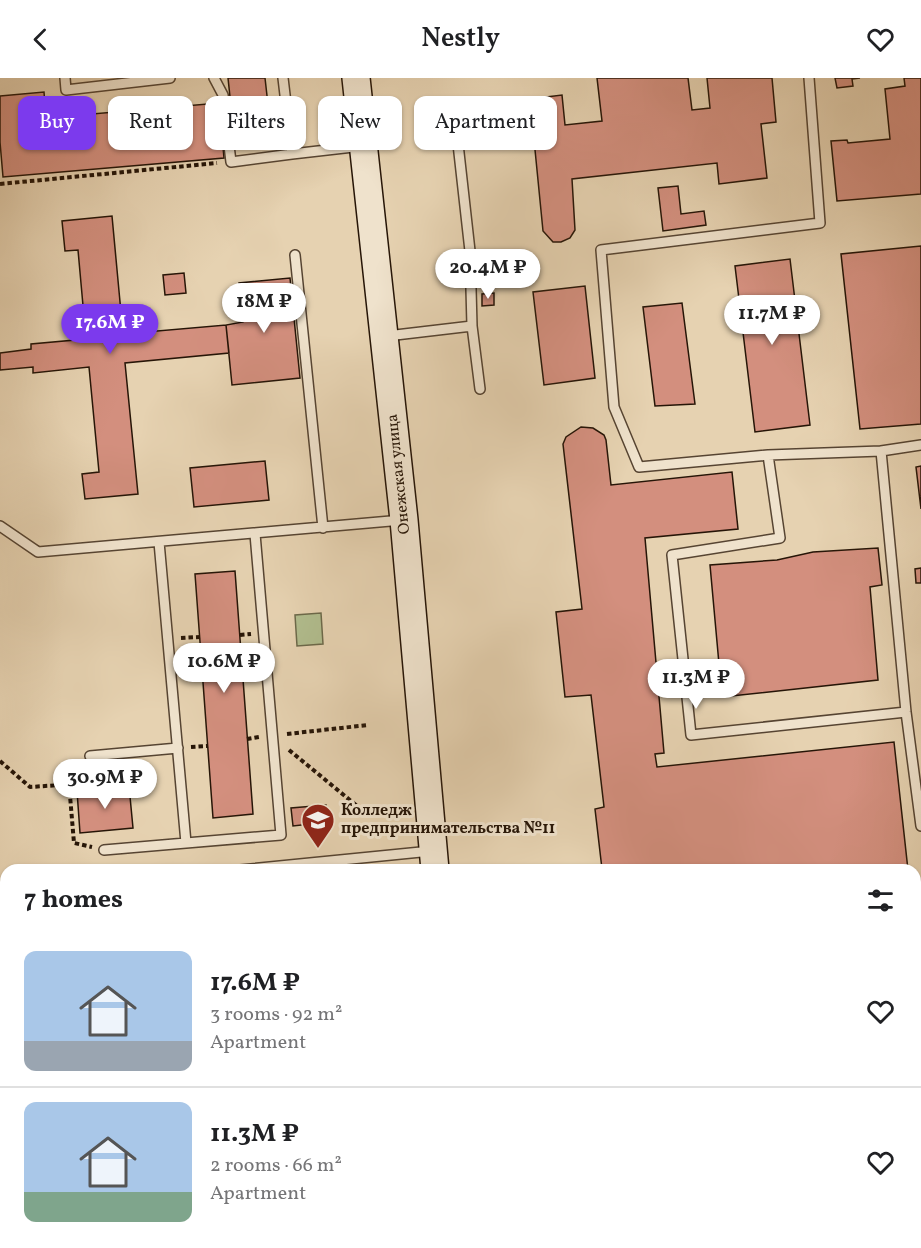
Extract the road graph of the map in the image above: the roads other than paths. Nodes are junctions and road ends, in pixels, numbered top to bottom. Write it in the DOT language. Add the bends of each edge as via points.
graph roads {
  1 [pos="65,78"];
  2 [pos="170,78"];
  3 [pos="214,78"];
  4 [pos="283,78"];
  5 [pos="356,78"];
  6 [pos="809,78"];
  7 [pos="358,96"];
  8 [pos="328,150"];
  9 [pos="364,150"];
  10 [pos="459,150"];
  11 [pos="292,154"];
  12 [pos="294,255"];
  13 [pos="472,326"];
  14 [pos="384,336"];
  15 [pos="480,389"];
  16 [pos="921,445"];
  17 [pos="881,451"];
  18 [pos="768,455"];
  19 [pos="404,520"];
  20 [pos="0,526"];
  21 [pos="323,528"];
  22 [pos="255,534"];
  23 [pos="159,542"];
  24 [pos="906,712"];
  25 [pos="178,748"];
  26 [pos="90,756"];
  27 [pos="921,826"];
  28 [pos="186,843"];
  29 [pos="104,850"];
  30 [pos="348,859"];
  31 [pos="434,860"];
  32 [pos="299,864"];
  33 [pos="348,864"];
  1 -- 2 [label="lane" via="66,90"];
  3 -- 11 [label="lane" via="223,95 231,162"];
  4 -- 11 [label="lane"];
  5 -- 7 [label="main road, Онежская улица"];
  6 -- 18 [label="lane" via="820,223 601,250 614,407 639,467"];
  8 -- 11 [label="lane"];
  9 -- 14 [label="main road, Онежская улица"];
  10 -- 13 [label="lane" via="470,251"];
  12 -- 21 [label="lane"];
  13 -- 14 [label="lane"];
  13 -- 15 [label="lane"];
  14 -- 19 [label="main road, Онежская улица"];
  16 -- 17 [label="lane"];
  17 -- 18 [label="lane"];
  17 -- 24 [label="lane"];
  18 -- 24 [label="lane" via="780,538 672,555 691,735"];
  19 -- 21 [label="lane"];
  19 -- 31 [label="main road, Онежская улица"];
  20 -- 23 [label="lane" via="38,552"];
  21 -- 22 [label="lane"];
  22 -- 23 [label="lane"];
  22 -- 28 [label="lane" via="281,835"];
  23 -- 25 [label="lane"];
  24 -- 27 [label="lane"];
  25 -- 26 [label="lane"];
  25 -- 28 [label="lane"];
  28 -- 29 [label="lane"];
  30 -- 31 [label="lane"];
  30 -- 32 [label="lane"];
  30 -- 33 [label="lane"];
}
